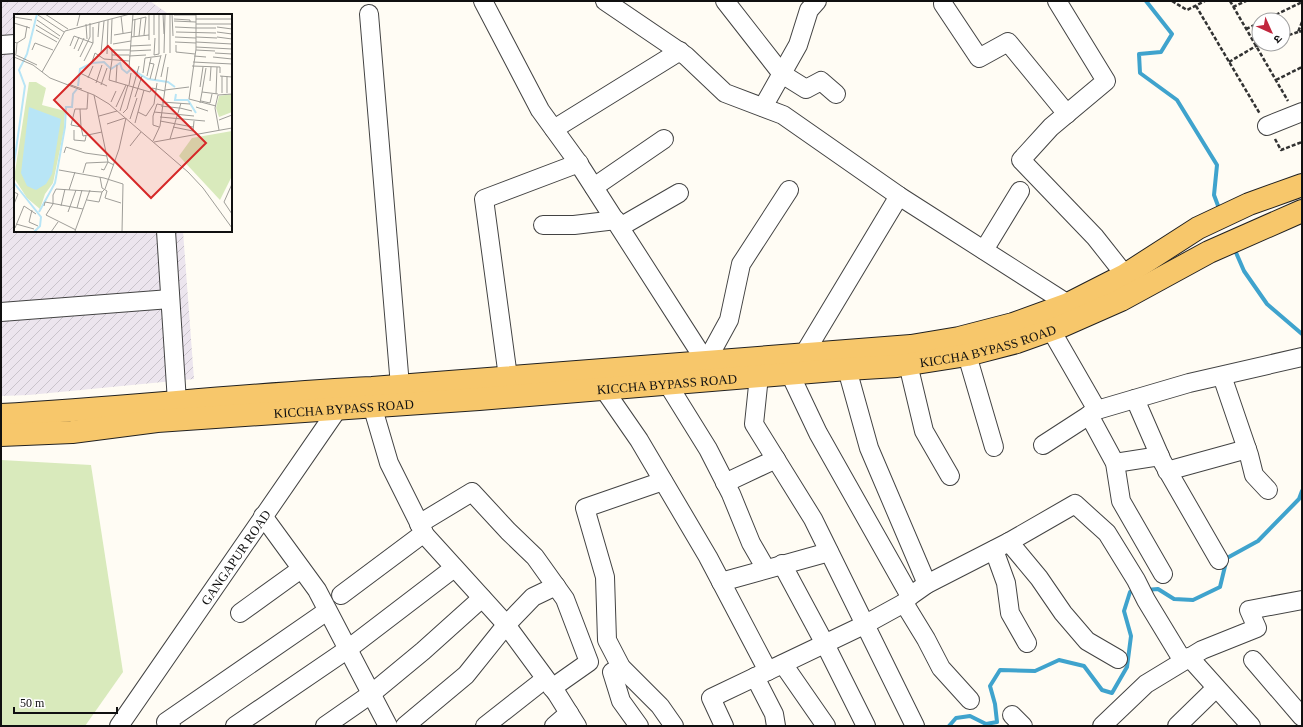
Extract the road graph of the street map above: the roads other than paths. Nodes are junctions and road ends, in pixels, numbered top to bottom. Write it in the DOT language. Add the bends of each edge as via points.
graph roads {
  1 [pos="483,1"];
  2 [pos="605,1"];
  3 [pos="725,1"];
  4 [pos="1057,1"];
  5 [pos="943,2"];
  6 [pos="810,4"];
  7 [pos="369,14"];
  8 [pos="14,44"];
  9 [pos="1,45"];
  10 [pos="680,51"];
  11 [pos="782,74"];
  12 [pos="836,94"];
  13 [pos="763,107"];
  14 [pos="1067,114"];
  15 [pos="1299,114"];
  16 [pos="1267,126"];
  17 [pos="554,129"];
  18 [pos="664,139"];
  19 [pos="579,163"];
  20 [pos="1302,184"];
  21 [pos="594,187"];
  22 [pos="789,190"];
  23 [pos="1020,191"];
  24 [pos="679,192"];
  25 [pos="899,196"];
  26 [pos="1302,211"];
  27 [pos="618,224"];
  28 [pos="543,225"];
  29 [pos="166,232"];
  30 [pos="984,250"];
  31 [pos="1125,275"];
  32 [pos="170,299"];
  33 [pos="1068,304"];
  34 [pos="1,312"];
  35 [pos="1051,330"];
  36 [pos="973,347"];
  37 [pos="804,354"];
  38 [pos="1302,357"];
  39 [pos="908,364"];
  40 [pos="848,369"];
  41 [pos="706,371"];
  42 [pos="790,374"];
  43 [pos="759,376"];
  44 [pos="1222,376"];
  45 [pos="508,377"];
  46 [pos="603,379"];
  47 [pos="667,383"];
  48 [pos="363,395"];
  49 [pos="400,395"];
  50 [pos="1135,399"];
  51 [pos="298,401"];
  52 [pos="177,402"];
  53 [pos="337,409"];
  54 [pos="1093,413"];
  55 [pos="1,414"];
  56 [pos="1,435"];
  57 [pos="1043,445"];
  58 [pos="994,447"];
  59 [pos="1247,448"];
  60 [pos="776,459"];
  61 [pos="1115,463"];
  62 [pos="1164,464"];
  63 [pos="950,476"];
  64 [pos="663,481"];
  65 [pos="725,483"];
  66 [pos="1268,490"];
  67 [pos="263,516"];
  68 [pos="422,529"];
  69 [pos="1009,542"];
  70 [pos="994,550"];
  71 [pos="828,552"];
  72 [pos="1219,560"];
  73 [pos="774,567"];
  74 [pos="454,568"];
  75 [pos="301,569"];
  76 [pos="1163,574"];
  77 [pos="721,582"];
  78 [pos="927,584"];
  79 [pos="556,586"];
  80 [pos="341,595"];
  81 [pos="482,598"];
  82 [pos="907,599"];
  83 [pos="1302,600"];
  84 [pos="327,611"];
  85 [pos="240,613"];
  86 [pos="506,625"];
  87 [pos="864,625"];
  88 [pos="1027,643"];
  89 [pos="825,644"];
  90 [pos="348,649"];
  91 [pos="1118,659"];
  92 [pos="1186,659"];
  93 [pos="1253,660"];
  94 [pos="621,667"];
  95 [pos="768,671"];
  96 [pos="549,683"];
  97 [pos="1216,688"];
  98 [pos="371,694"];
  99 [pos="970,700"];
  100 [pos="1302,717"];
  101 [pos="573,720"];
  102 [pos="119,726"];
  103 [pos="171,726"];
  104 [pos="235,726"];
  105 [pos="325,726"];
  106 [pos="388,726"];
  107 [pos="405,726"];
  108 [pos="485,726"];
  109 [pos="554,726"];
  110 [pos="639,726"];
  111 [pos="674,726"];
  112 [pos="724,726"];
  113 [pos="776,726"];
  114 [pos="826,726"];
  115 [pos="866,726"];
  116 [pos="915,726"];
  117 [pos="1102,726"];
  118 [pos="1177,726"];
  119 [pos="1250,726"];
  1 -- 17 [label="street" via="540,110"];
  2 -- 10 [label="street"];
  3 -- 11 [label="street"];
  4 -- 14 [label="street" via="1106,81"];
  5 -- 14 [label="street" via="979,58 1008,42"];
  6 -- 11 [label="street" via="798,45"];
  7 -- 49 [label="street"];
  8 -- 9 [label="street"];
  10 -- 13 [label="street" via="725,92"];
  10 -- 17 [label="street"];
  11 -- 12 [label="street" via="806,89 820,81"];
  11 -- 13 [label="street"];
  13 -- 25 [label="street" via="783,115"];
  14 -- 31 [label="street" via="1051,127 1021,160 1095,237"];
  15 -- 16 [label="street"];
  17 -- 19 [label="street"];
  18 -- 21 [label="street"];
  19 -- 21 [label="street"];
  19 -- 45 [label="street" via="484,199"];
  20 -- 31 [label="main road" via="1249,204 1198,228"];
  21 -- 27 [label="street"];
  22 -- 41 [label="street" via="741,264 729,320"];
  23 -- 30 [label="street"];
  24 -- 27 [label="street"];
  25 -- 30 [label="street"];
  25 -- 37 [label="street"];
  26 -- 35 [label="main road, KICCHA BYPASS ROAD" via="1209,252 1121,300"];
  27 -- 28 [label="street"];
  27 -- 41 [label="street"];
  29 -- 32 [label="street"];
  30 -- 33 [label="street"];
  31 -- 33 [label="main road"];
  32 -- 34 [label="street"];
  32 -- 52 [label="street"];
  33 -- 36 [label="main road" via="1013,324"];
  35 -- 36 [label="main road, KICCHA BYPASS ROAD" via="1018,342"];
  35 -- 54 [label="street"];
  36 -- 37 [label="main road" via="911,346"];
  36 -- 39 [label="main road, KICCHA BYPASS ROAD"];
  36 -- 58 [label="street"];
  37 -- 41 [label="main road"];
  38 -- 44 [label="street"];
  39 -- 40 [label="main road, KICCHA BYPASS ROAD"];
  39 -- 63 [label="street" via="924,431"];
  40 -- 42 [label="main road, KICCHA BYPASS ROAD"];
  40 -- 78 [label="street" via="869,448"];
  41 -- 43 [label="main road, KICCHA BYPASS ROAD"];
  41 -- 46 [label="main road"];
  41 -- 47 [label="main road, KICCHA BYPASS ROAD"];
  42 -- 43 [label="main road, KICCHA BYPASS ROAD"];
  42 -- 82 [label="street" via="818,433"];
  43 -- 60 [label="street" via="754,424"];
  44 -- 50 [label="street"];
  44 -- 59 [label="street"];
  45 -- 46 [label="main road"];
  45 -- 49 [label="main road"];
  46 -- 47 [label="main road, KICCHA BYPASS ROAD"];
  46 -- 49 [label="main road, KICCHA BYPASS ROAD"];
  46 -- 64 [label="street"];
  47 -- 65 [label="street" via="708,449"];
  48 -- 49 [label="main road, KICCHA BYPASS ROAD"];
  48 -- 51 [label="main road"];
  48 -- 53 [label="main road, KICCHA BYPASS ROAD"];
  48 -- 68 [label="street" via="389,463"];
  50 -- 54 [label="street"];
  50 -- 62 [label="street"];
  51 -- 52 [label="main road"];
  51 -- 53 [label="main road, KICCHA BYPASS ROAD"];
  51 -- 56 [label="main road, KICCHA BYPASS ROAD" via="72,432"];
  52 -- 55 [label="main road" via="75,411"];
  53 -- 67 [label="street, GANGAPUR ROAD"];
  54 -- 57 [label="street"];
  54 -- 61 [label="street"];
  59 -- 62 [label="street"];
  59 -- 66 [label="street" via="1254,475"];
  60 -- 65 [label="street"];
  60 -- 71 [label="street" via="813,519"];
  61 -- 62 [label="street"];
  61 -- 76 [label="street" via="1121,501"];
  62 -- 72 [label="street"];
  64 -- 77 [label="street"];
  64 -- 94 [label="street" via="585,508 606,577 607,640"];
  65 -- 73 [label="street" via="752,543"];
  67 -- 75 [label="street"];
  67 -- 102 [label="street, GANGAPUR ROAD"];
  68 -- 74 [label="street"];
  68 -- 79 [label="street" via="472,492 535,557"];
  68 -- 80 [label="street"];
  69 -- 70 [label="street"];
  69 -- 91 [label="street" via="1087,641"];
  69 -- 92 [label="street" via="1075,504 1107,533 1146,600"];
  70 -- 78 [label="street"];
  70 -- 88 [label="street" via="1006,583 1010,613"];
  71 -- 73 [label="street"];
  71 -- 87 [label="street"];
  73 -- 77 [label="street"];
  73 -- 89 [label="street"];
  74 -- 81 [label="street"];
  74 -- 90 [label="street"];
  75 -- 84 [label="street" via="317,590"];
  75 -- 85 [label="street"];
  77 -- 95 [label="street"];
  78 -- 82 [label="street"];
  79 -- 86 [label="street" via="533,597"];
  79 -- 96 [label="street" via="565,599 589,662"];
  81 -- 86 [label="street"];
  81 -- 98 [label="street"];
  82 -- 87 [label="street"];
  82 -- 99 [label="street" via="941,668"];
  83 -- 92 [label="street" via="1249,610 1257,628"];
  84 -- 90 [label="street"];
  84 -- 103 [label="street" via="166,722"];
  86 -- 96 [label="street"];
  86 -- 107 [label="street" via="466,675"];
  87 -- 89 [label="street"];
  87 -- 116 [label="street"];
  89 -- 95 [label="street"];
  89 -- 115 [label="street"];
  90 -- 98 [label="street"];
  90 -- 104 [label="street"];
  92 -- 97 [label="street"];
  92 -- 117 [label="street" via="1146,684"];
  93 -- 100 [label="street"];
  94 -- 110 [label="street" via="612,672 621,701"];
  94 -- 111 [label="street" via="660,706"];
  95 -- 112 [label="street" via="711,698"];
  95 -- 113 [label="street"];
  95 -- 114 [label="street"];
  96 -- 101 [label="street"];
  96 -- 108 [label="street"];
  97 -- 118 [label="street"];
  97 -- 119 [label="street"];
  98 -- 105 [label="street"];
  98 -- 106 [label="street"];
  101 -- 109 [label="street"];
}
